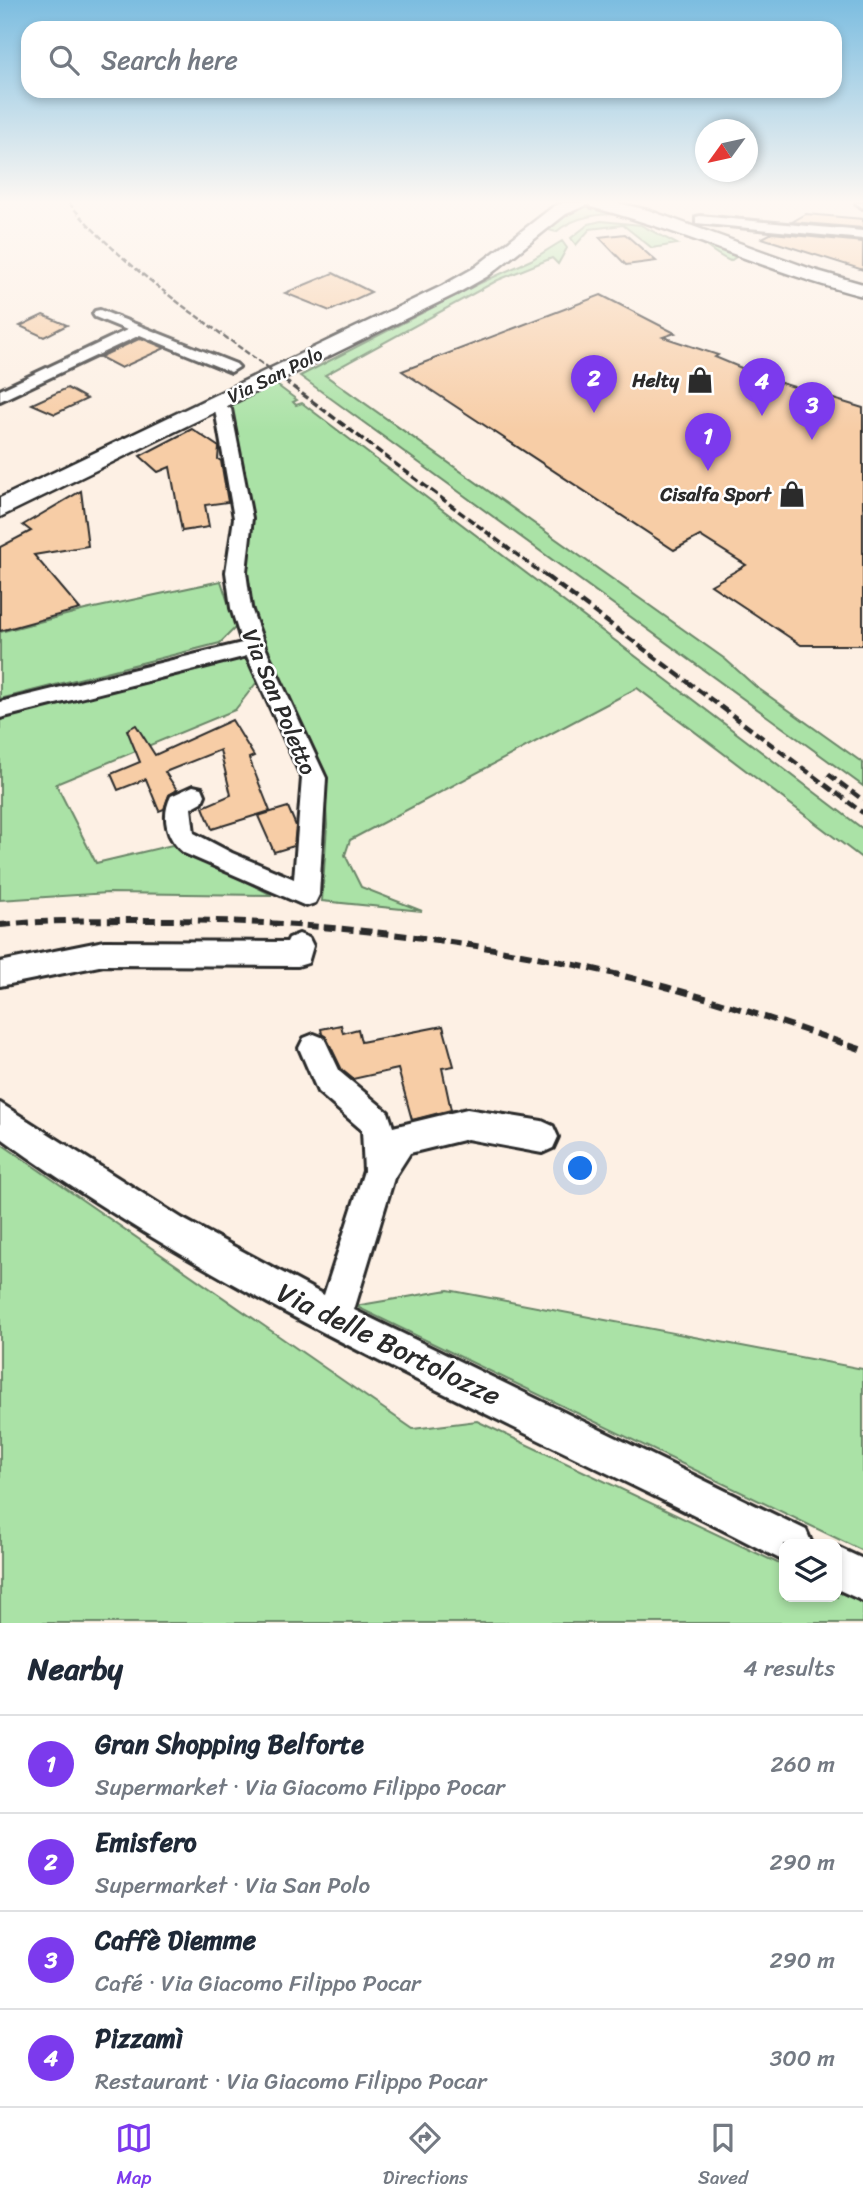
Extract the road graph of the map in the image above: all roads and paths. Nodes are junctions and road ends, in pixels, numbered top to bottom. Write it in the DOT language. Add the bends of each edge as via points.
graph roads {
  1 [pos="469,279"];
  2 [pos="824,279"];
  3 [pos="841,279"];
  4 [pos="863,285"];
  5 [pos="863,290"];
  6 [pos="100,314"];
  7 [pos="139,330"];
  8 [pos="230,367"];
  9 [pos="0,396"];
  10 [pos="223,409"];
  11 [pos="0,509"];
  12 [pos="254,647"];
  13 [pos="0,710"];
  14 [pos="193,795"];
  15 [pos="299,946"];
  16 [pos="0,974"];
  17 [pos="314,1048"];
  18 [pos="0,1118"];
  19 [pos="542,1137"];
  20 [pos="380,1171"];
  21 [pos="334,1320"];
  22 [pos="782,1539"];
  23 [pos="842,1570"];
  24 [pos="863,1581"];
  1 -- 11 [label="main road, Via San Polo"];
  2 -- 5 [label="main road, Via San Polo"];
  3 -- 4 [label="main road"];
  6 -- 7 [label="street"];
  7 -- 8 [label="street"];
  7 -- 9 [label="street"];
  10 -- 12 [label="street, Via San Poletto" via="243,518 236,572 241,608"];
  12 -- 13 [label="street"];
  12 -- 14 [label="street, Via San Poletto" via="314,778 306,895 185,840 177,820 180,803"];
  15 -- 16 [label="street" via="298,954 104,953"];
  17 -- 20 [label="street" via="329,1082 377,1124"];
  18 -- 21 [label="street, Via delle Bortolozze" via="170,1233"];
  19 -- 20 [label="street" via="467,1124 400,1140"];
  20 -- 21 [label="street"];
  21 -- 22 [label="street, Via delle Bortolozze"];
  23 -- 24 [label="street"];
}
